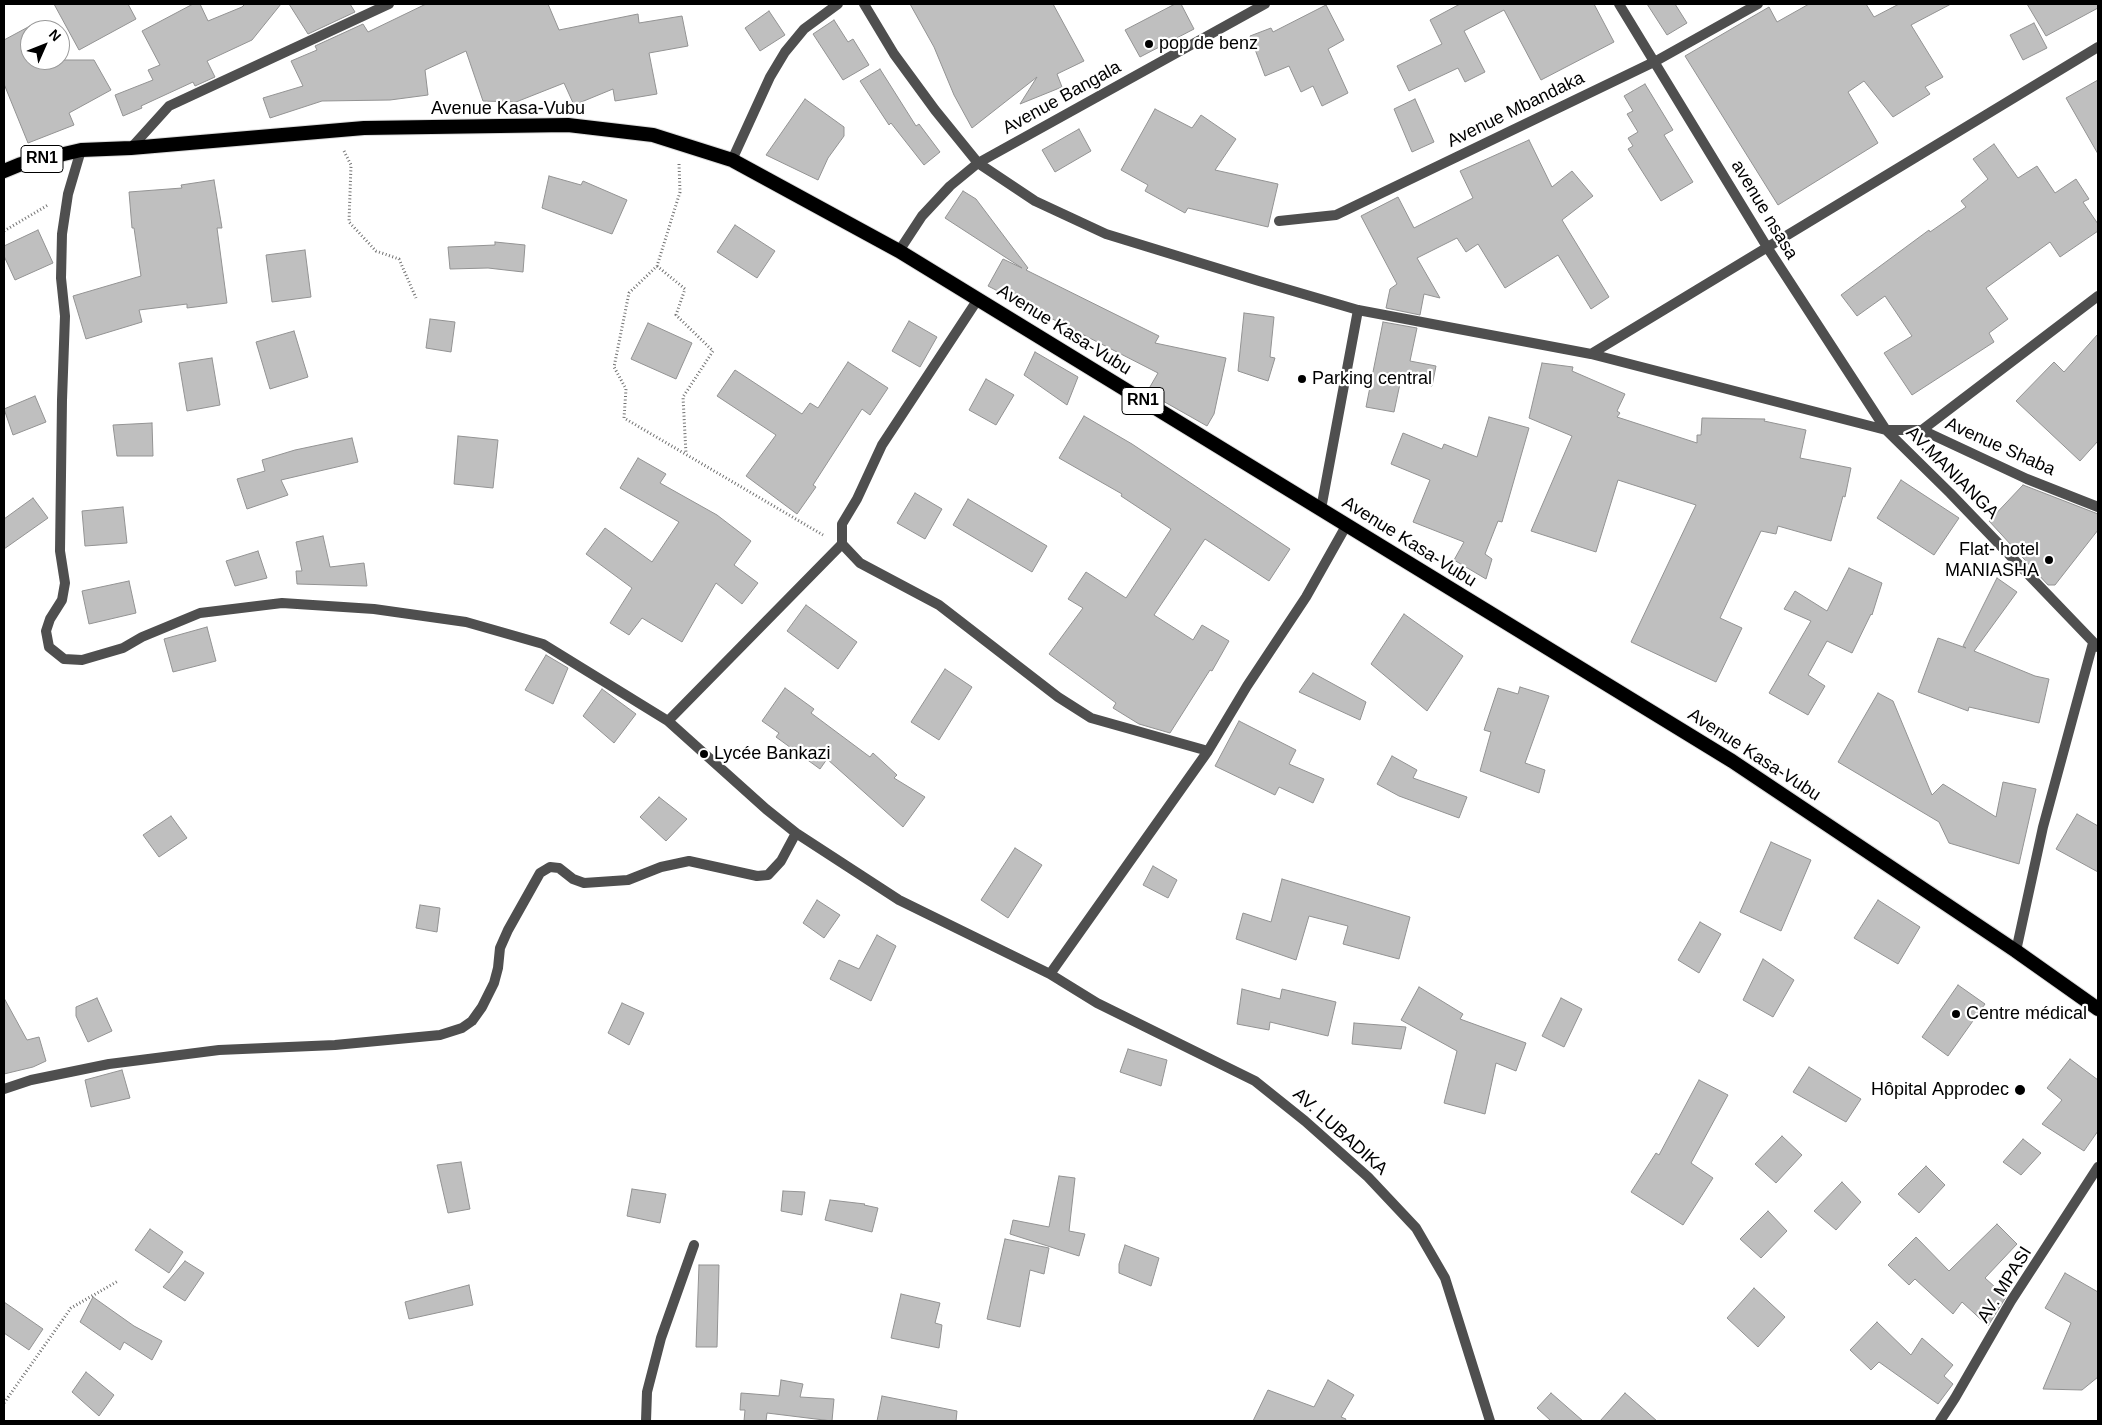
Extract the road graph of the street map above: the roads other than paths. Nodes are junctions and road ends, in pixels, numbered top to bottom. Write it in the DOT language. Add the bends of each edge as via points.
graph roads {
  1 [pos="389,4"];
  2 [pos="838,4"];
  3 [pos="864,4"];
  4 [pos="1265,4"];
  5 [pos="1619,4"];
  6 [pos="1758,4"];
  7 [pos="2098,47"];
  8 [pos="1656,62"];
  9 [pos="131,148"];
  10 [pos="81,150"];
  11 [pos="732,160"];
  12 [pos="978,162"];
  13 [pos="4,171"];
  14 [pos="1279,221"];
  15 [pos="1767,247"];
  16 [pos="899,251"];
  17 [pos="2098,296"];
  18 [pos="978,299"];
  19 [pos="1358,310"];
  20 [pos="1591,354"];
  21 [pos="1886,430"];
  22 [pos="1922,430"];
  23 [pos="2098,507"];
  24 [pos="1321,509"];
  25 [pos="1346,526"];
  26 [pos="842,544"];
  27 [pos="2096,645"];
  28 [pos="668,721"];
  29 [pos="1208,751"];
  30 [pos="796,833"];
  31 [pos="2016,951"];
  32 [pos="1050,974"];
  33 [pos="2098,1009"];
  34 [pos="4,1089"];
  35 [pos="2098,1167"];
  36 [pos="694,1245"];
  37 [pos="646,1421"];
  38 [pos="1490,1421"];
  39 [pos="1940,1421"];
  1 -- 9 [label="street" via="169,106"];
  2 -- 11 [label="street" via="804,29 786,52 770,77"];
  3 -- 12 [label="street, Avenue Shaba" via="894,54 934,110"];
  4 -- 12 [label="street, Avenue Bangala"];
  5 -- 8 [label="street, avenue nsasa"];
  6 -- 8 [label="street, Avenue Mbandaka"];
  7 -- 15 [label="street"];
  8 -- 14 [label="street, Avenue Mbandaka" via="1336,215"];
  8 -- 15 [label="street, avenue nsasa"];
  9 -- 10 [label="highway, Avenue Kasa-Vubu / RN1"];
  9 -- 11 [label="highway, Avenue Kasa-Vubu / RN1" via="364,128 568,125 652,135"];
  10 -- 13 [label="highway, RN1"];
  10 -- 28 [label="street, AV. LUBADIKA" via="68,194 62,234 61,278 65,316 60,551 65,583 62,600 46,632 49,647 64,659 82,660 123,648 200,613 282,603 374,608 466,622 544,644"];
  11 -- 16 [label="highway, Avenue Kasa-Vubu / RN1"];
  12 -- 16 [label="street, Avenue Bangala" via="922,216"];
  12 -- 19 [label="street, Avenue Shaba" via="1035,201 1106,234"];
  15 -- 20 [label="street"];
  15 -- 21 [label="street, avenue nsasa"];
  16 -- 18 [label="highway, Avenue Kasa-Vubu / RN1"];
  17 -- 22 [label="street"];
  18 -- 24 [label="highway, Avenue Kasa-Vubu / RN1"];
  18 -- 26 [label="street" via="882,445 857,500 842,524"];
  19 -- 20 [label="street, Avenue Shaba"];
  19 -- 24 [label="street"];
  20 -- 21 [label="street, Avenue Shaba"];
  21 -- 22 [label="street, Avenue Shaba"];
  21 -- 27 [label="street, AV.MANIANGA"];
  22 -- 23 [label="street, Avenue Shaba" via="2027,479"];
  24 -- 25 [label="highway, Avenue Kasa-Vubu / RN1"];
  25 -- 29 [label="street" via="1306,597"];
  25 -- 31 [label="highway, Avenue Kasa-Vubu / RN1" via="1732,761"];
  26 -- 28 [label="street"];
  26 -- 29 [label="street" via="860,563 939,605 1058,697 1091,718"];
  27 -- 31 [label="street" via="2043,827"];
  28 -- 30 [label="street, AV. LUBADIKA"];
  29 -- 32 [label="street"];
  30 -- 32 [label="street, AV. LUBADIKA" via="899,900"];
  30 -- 34 [label="street" via="781,861 768,874 757,876 689,861 661,867 628,880 584,883 559,868 550,867 540,873 508,930 500,948 494,983 482,1007 462,1028 440,1035 335,1045 210,1051 108,1064"];
  31 -- 33 [label="highway, Avenue Kasa-Vubu / RN1"];
  32 -- 38 [label="street, AV. LUBADIKA" via="1097,1002 1255,1081 1368,1177 1416,1228 1445,1278"];
  35 -- 39 [label="street, AV. MPASI" via="2011,1302"];
  36 -- 37 [label="street" via="661,1338 647,1392"];
}
